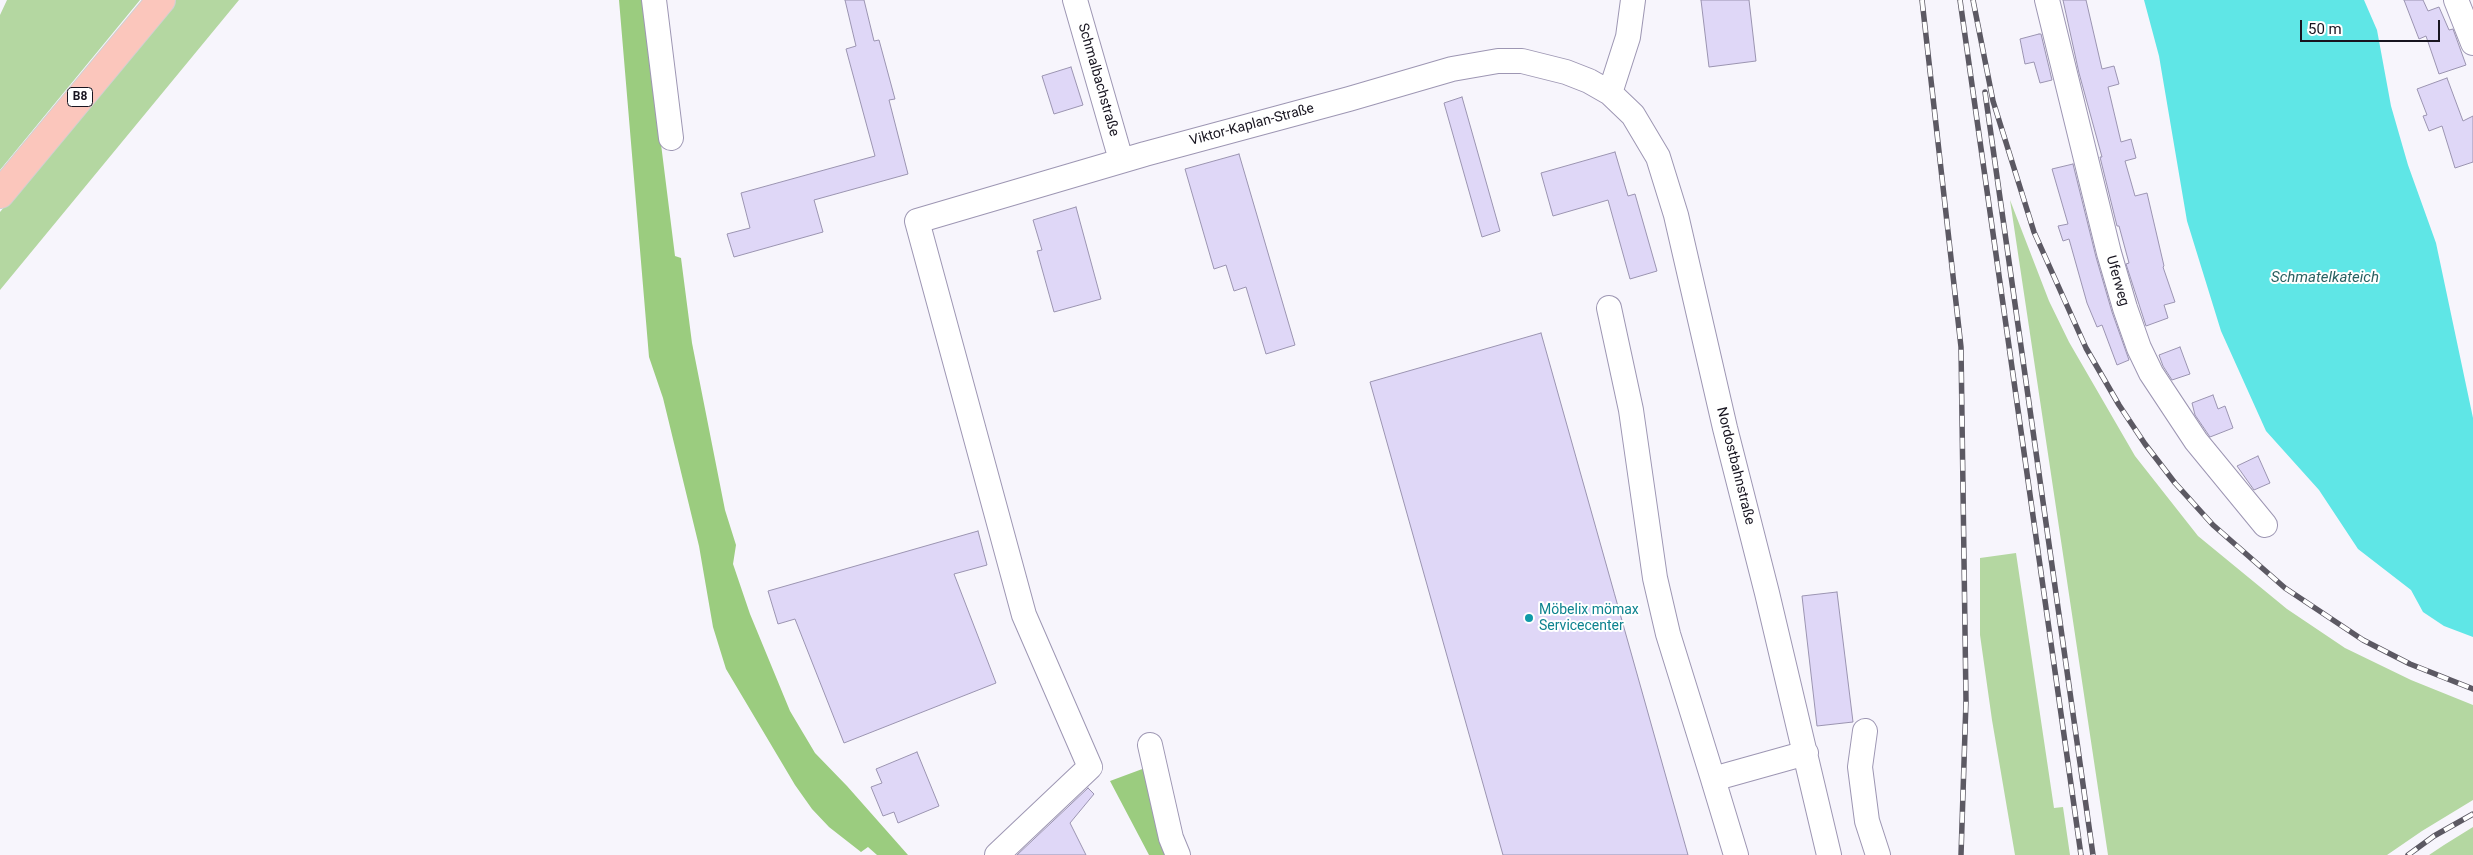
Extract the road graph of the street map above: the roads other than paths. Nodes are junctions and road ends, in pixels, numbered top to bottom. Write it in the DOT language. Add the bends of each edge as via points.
graph roads {
  1 [pos="161,0"];
  2 [pos="654,0"];
  3 [pos="1074,0"];
  4 [pos="1633,0"];
  5 [pos="2047,0"];
  6 [pos="2456,0"];
  7 [pos="2473,43"];
  8 [pos="1589,81"];
  9 [pos="1610,93"];
  10 [pos="671,138"];
  11 [pos="1122,160"];
  12 [pos="0,194"];
  13 [pos="1609,308"];
  14 [pos="2265,525"];
  15 [pos="1865,731"];
  16 [pos="1150,745"];
  17 [pos="1806,753"];
  18 [pos="1713,780"];
  19 [pos="997,855"];
  20 [pos="1178,855"];
  21 [pos="1736,855"];
  22 [pos="1829,855"];
  23 [pos="1878,855"];
  1 -- 12 [label="main road, B8"];
  2 -- 10 [label="street"];
  3 -- 11 [label="street, Schmalbachstraße"];
  4 -- 9 [label="street" via="1628,37"];
  5 -- 14 [label="street, Uferweg" via="2109,253 2139,348 2151,373 2196,441"];
  6 -- 7 [label="street"];
  8 -- 9 [label="street, Nordostbahnstraße"];
  8 -- 11 [label="street, Viktor-Kaplan-Straße" via="1522,61 1473,64"];
  9 -- 17 [label="street, Nordostbahnstraße" via="1633,115 1648,138 1666,180"];
  11 -- 19 [label="street, Viktor-Kaplan-Straße" via="917,222 1024,615 1090,767"];
  13 -- 18 [label="street" via="1631,410 1655,578 1668,634"];
  15 -- 23 [label="street" via="1860,767 1867,821"];
  16 -- 20 [label="street" via="1171,838"];
  17 -- 18 [label="street"];
  17 -- 22 [label="street, Nordostbahnstraße"];
  18 -- 21 [label="street"];
}
